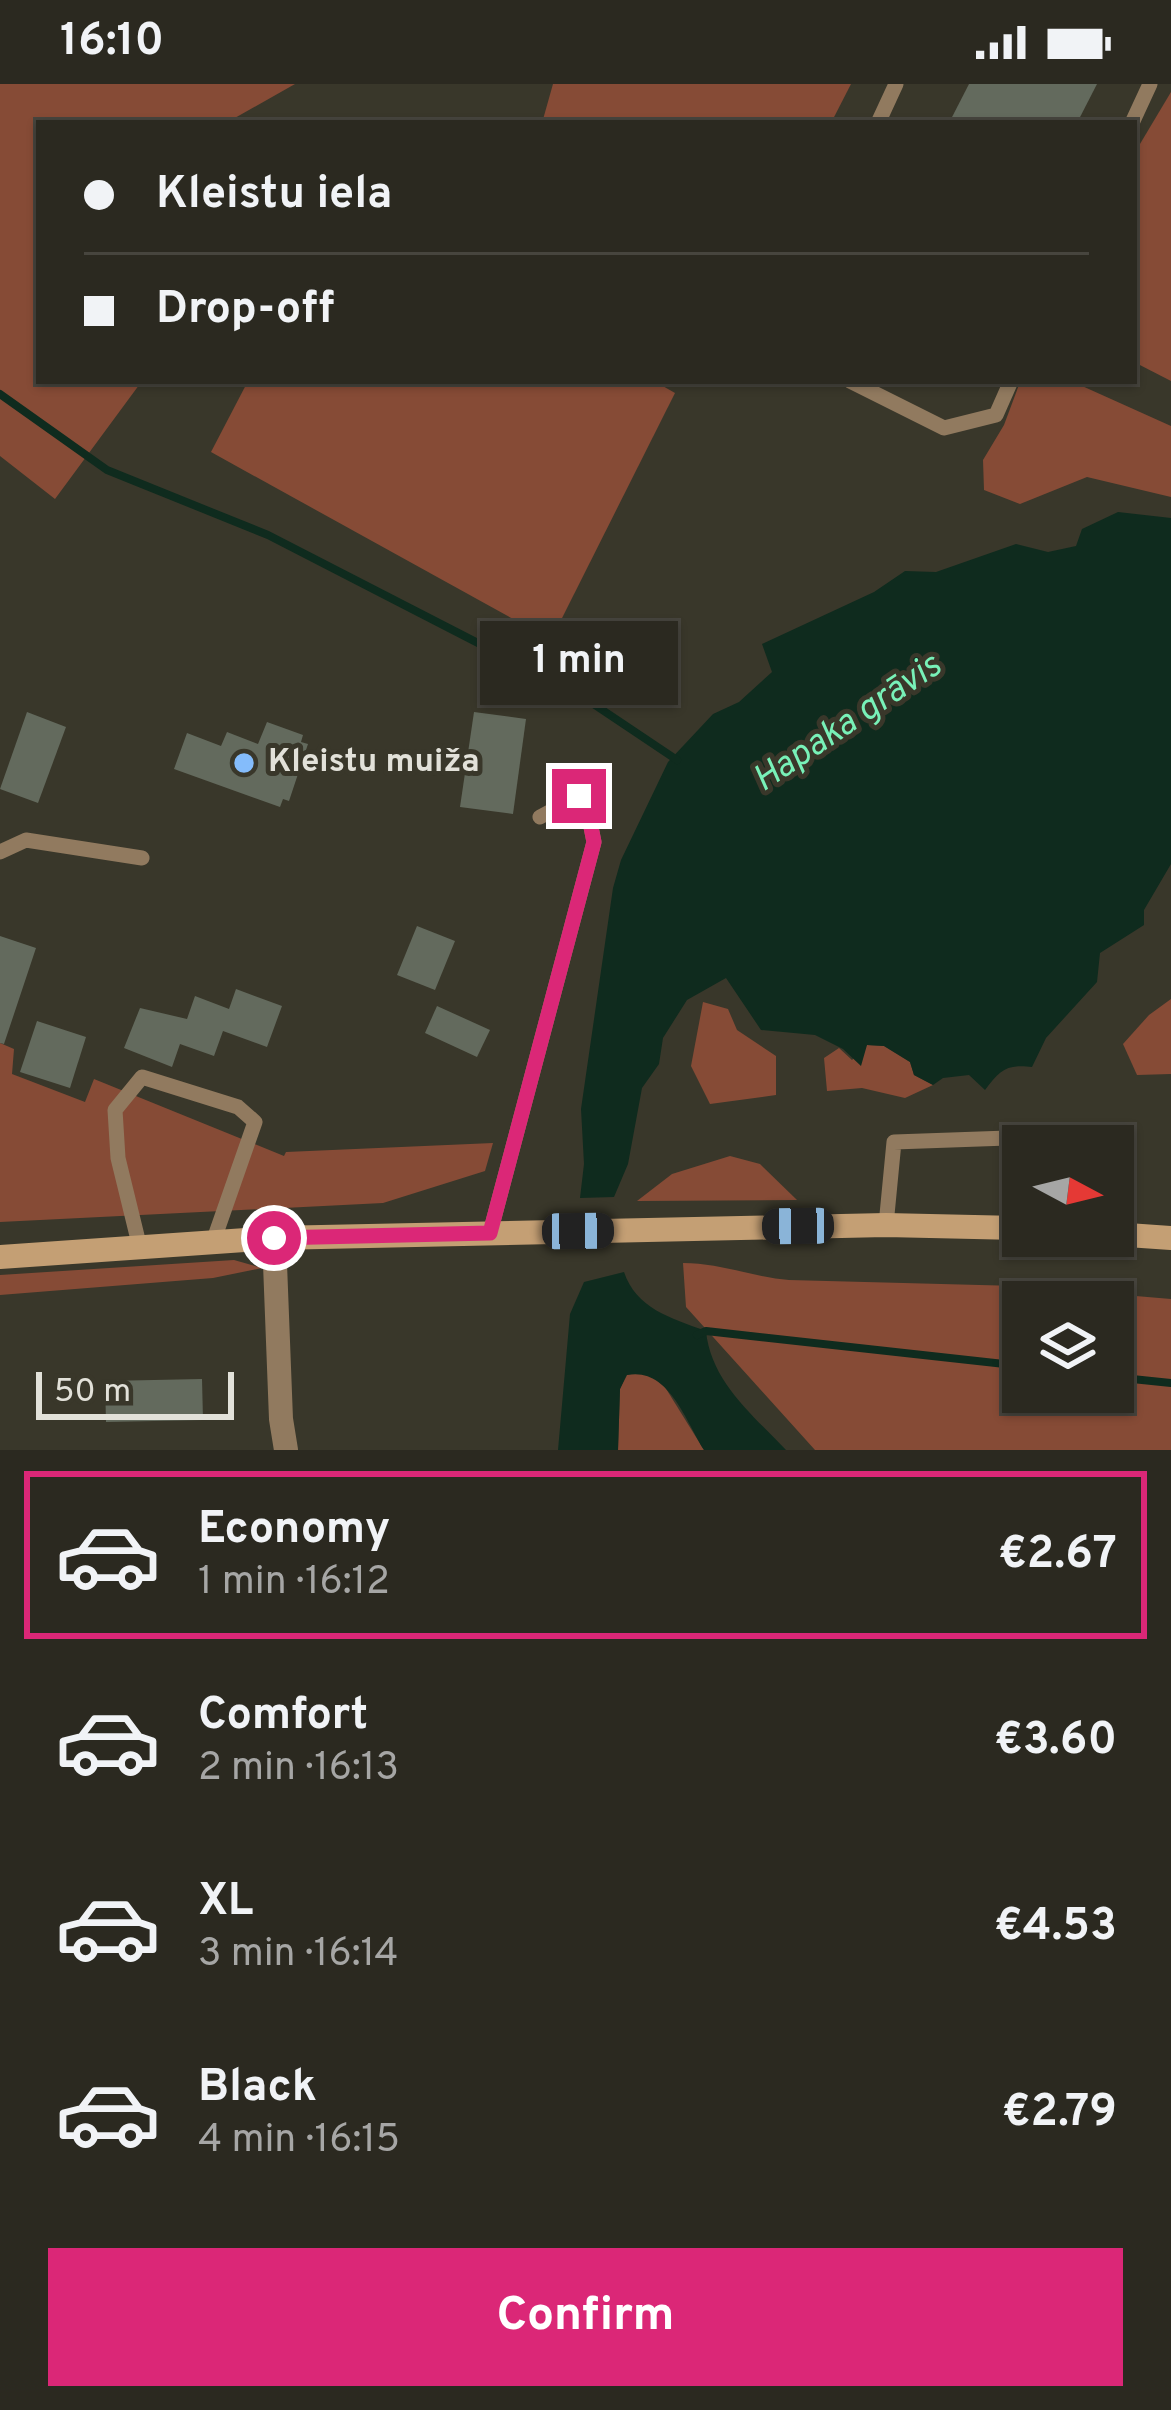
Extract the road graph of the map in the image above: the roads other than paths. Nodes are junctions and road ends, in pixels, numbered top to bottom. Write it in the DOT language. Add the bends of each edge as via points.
graph roads {
  1 [pos="896,84"];
  2 [pos="1150,84"];
  3 [pos="879,120"];
  4 [pos="1133,120"];
  5 [pos="856,384"];
  6 [pos="1010,384"];
  7 [pos="540,817"];
  8 [pos="0,852"];
  9 [pos="142,858"];
  10 [pos="1002,1138"];
  11 [pos="886,1225"];
  12 [pos="1002,1228"];
  13 [pos="490,1233"];
  14 [pos="1134,1235"];
  15 [pos="274,1238"];
  16 [pos="1171,1238"];
  17 [pos="213,1243"];
  18 [pos="140,1248"];
  19 [pos="0,1257"];
  20 [pos="286,1450"];
  1 -- 3 [label="lane"];
  2 -- 4 [label="lane"];
  5 -- 6 [label="lane" via="944,428 996,415"];
  7 -- 13 [label="lane" via="579,796 594,842"];
  8 -- 9 [label="lane" via="26,840"];
  10 -- 11 [label="lane" via="894,1142"];
  11 -- 12 [label="main road"];
  11 -- 13 [label="main road"];
  13 -- 15 [label="main road"];
  14 -- 16 [label="main road"];
  15 -- 17 [label="main road"];
  15 -- 20 [label="street"];
  17 -- 18 [label="main road"];
  17 -- 18 [label="lane" via="255,1122 238,1107 142,1076 116,1110 118,1158"];
  18 -- 19 [label="main road"];
}
